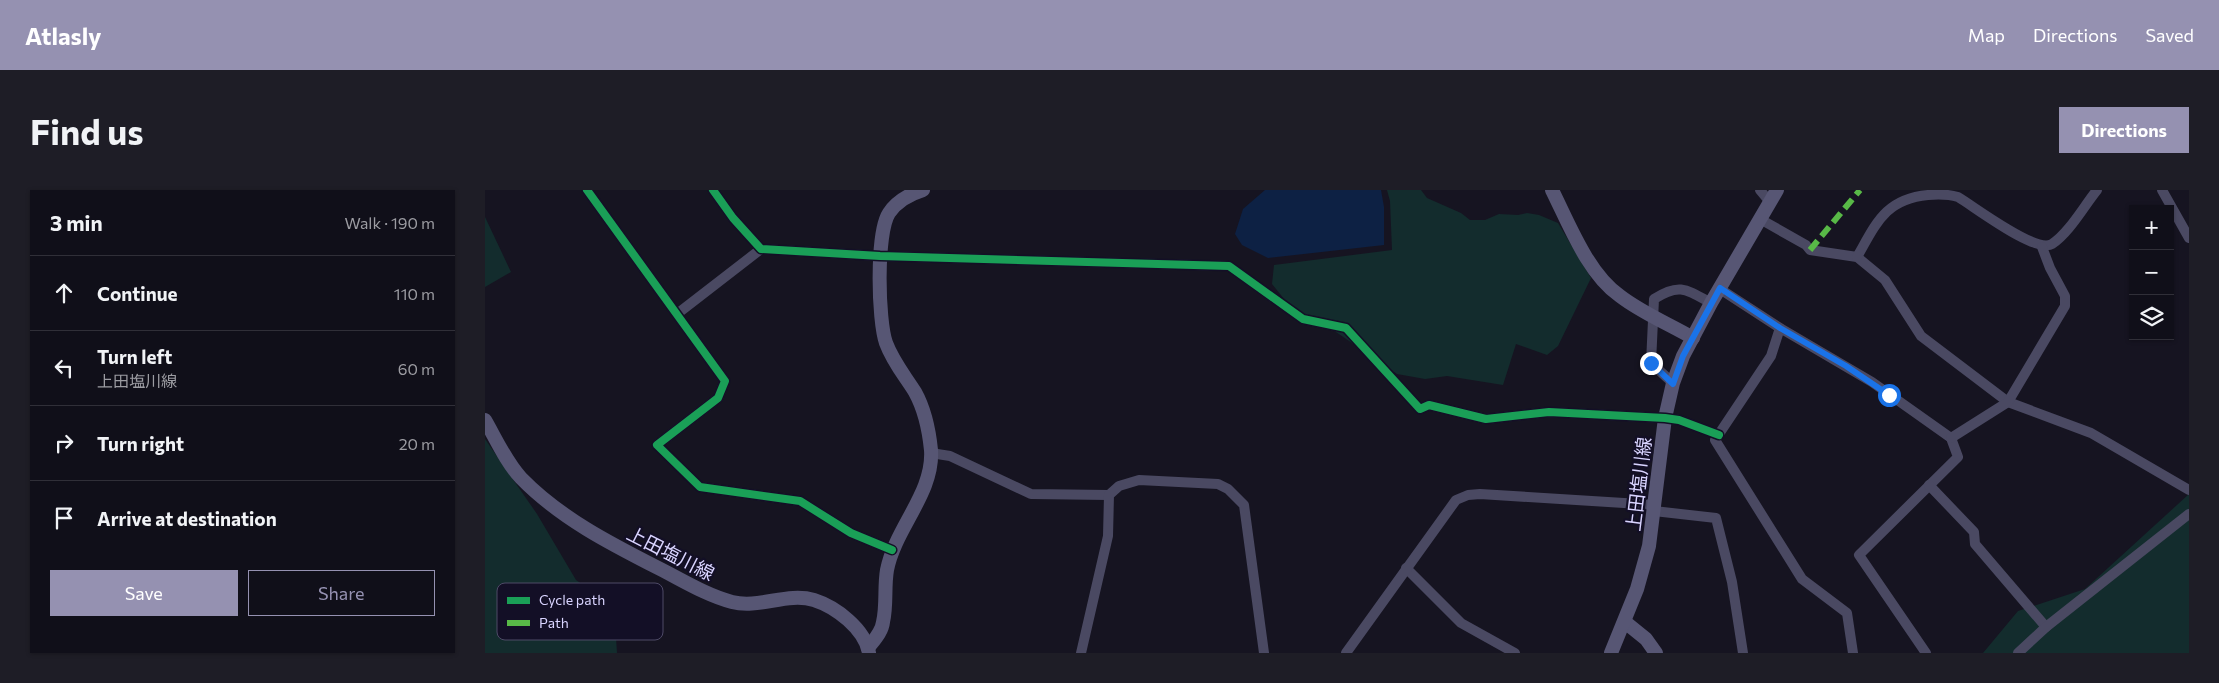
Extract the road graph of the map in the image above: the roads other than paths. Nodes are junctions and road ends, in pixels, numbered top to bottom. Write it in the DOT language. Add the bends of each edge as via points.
graph roads {
  1 [pos="587,190"];
  2 [pos="713,190"];
  3 [pos="923,190"];
  4 [pos="1552,190"];
  5 [pos="1760,190"];
  6 [pos="2097,190"];
  7 [pos="2163,190"];
  8 [pos="1773,196"];
  9 [pos="1760,219"];
  10 [pos="2189,238"];
  11 [pos="2043,247"];
  12 [pos="761,249"];
  13 [pos="880,256"];
  14 [pos="1857,257"];
  15 [pos="1720,288"];
  16 [pos="1711,303"];
  17 [pos="677,314"];
  18 [pos="1653,316"];
  19 [pos="1780,328"];
  20 [pos="1693,338"];
  21 [pos="1673,384"];
  22 [pos="2008,402"];
  23 [pos="1665,418"];
  24 [pos="485,420"];
  25 [pos="1719,435"];
  26 [pos="1951,438"];
  27 [pos="931,453"];
  28 [pos="1929,485"];
  29 [pos="2189,490"];
  30 [pos="1109,495"];
  31 [pos="1655,508"];
  32 [pos="2189,514"];
  33 [pos="892,550"];
  34 [pos="1406,568"];
  35 [pos="1625,622"];
  36 [pos="2046,627"];
  37 [pos="868,650"];
  38 [pos="1081,653"];
  39 [pos="1265,653"];
  40 [pos="1345,653"];
  41 [pos="1515,653"];
  42 [pos="1611,653"];
  43 [pos="1656,653"];
  44 [pos="1743,653"];
  45 [pos="1853,653"];
  46 [pos="1927,653"];
  47 [pos="2018,653"];
  1 -- 17 [label="street"];
  2 -- 12 [label="street"];
  3 -- 13 [label="main road" via="910,194 889,213"];
  4 -- 18 [label="main road" via="1577,242 1606,285"];
  5 -- 8 [label="street"];
  6 -- 11 [label="street" via="2060,237"];
  7 -- 10 [label="street"];
  8 -- 9 [label="main road, 上田塩川線"];
  9 -- 14 [label="street" via="1810,250"];
  9 -- 15 [label="main road, 上田塩川線"];
  11 -- 14 [label="street" via="2027,242 1958,197 1948,194 1915,196 1886,210"];
  11 -- 22 [label="street" via="2065,296 2065,306"];
  12 -- 13 [label="street"];
  12 -- 17 [label="street"];
  13 -- 23 [label="street" via="1229,266 1303,320 1346,328 1420,409 1429,405 1486,419 1549,412"];
  13 -- 27 [label="main road" via="881,319 886,342 894,362 921,406 927,422"];
  14 -- 22 [label="street" via="1885,280 1921,336"];
  15 -- 16 [label="main road, 上田塩川線"];
  15 -- 19 [label="street"];
  16 -- 18 [label="street" via="1686,289 1668,290 1654,299"];
  16 -- 20 [label="main road, 上田塩川線"];
  17 -- 33 [label="street" via="725,381 719,398 657,445 700,487 800,501 851,533"];
  18 -- 20 [label="main road"];
  18 -- 21 [label="street" via="1651,363"];
  19 -- 25 [label="street" via="1771,356"];
  19 -- 26 [label="street" via="1872,382"];
  20 -- 21 [label="main road, 上田塩川線"];
  21 -- 23 [label="main road, 上田塩川線"];
  22 -- 26 [label="street"];
  22 -- 29 [label="street" via="2091,433"];
  23 -- 25 [label="street"];
  23 -- 31 [label="main road, 上田塩川線"];
  24 -- 37 [label="main road, 上田塩川線" via="519,477 570,520 711,594 733,602 753,604 792,598 813,599 840,613 863,636"];
  25 -- 45 [label="street" via="1715,440 1802,580 1847,612"];
  26 -- 28 [label="street" via="1958,457"];
  27 -- 30 [label="street" via="950,456 1031,494"];
  27 -- 33 [label="main road" via="925,483"];
  28 -- 36 [label="street" via="1974,532 1975,544"];
  28 -- 46 [label="street" via="1859,555"];
  30 -- 38 [label="street" via="1108,536"];
  30 -- 39 [label="street" via="1119,486 1139,480 1213,483 1228,489 1245,505"];
  31 -- 34 [label="street" via="1525,496 1468,495 1456,500"];
  31 -- 35 [label="main road, 上田塩川線" via="1649,546"];
  31 -- 44 [label="street" via="1716,518 1732,582"];
  32 -- 36 [label="street"];
  33 -- 37 [label="main road" via="887,570 883,623"];
  34 -- 40 [label="street"];
  34 -- 41 [label="street" via="1461,623"];
  35 -- 42 [label="main road, 上田塩川線"];
  35 -- 43 [label="main road" via="1646,639"];
  36 -- 47 [label="street"];
}
